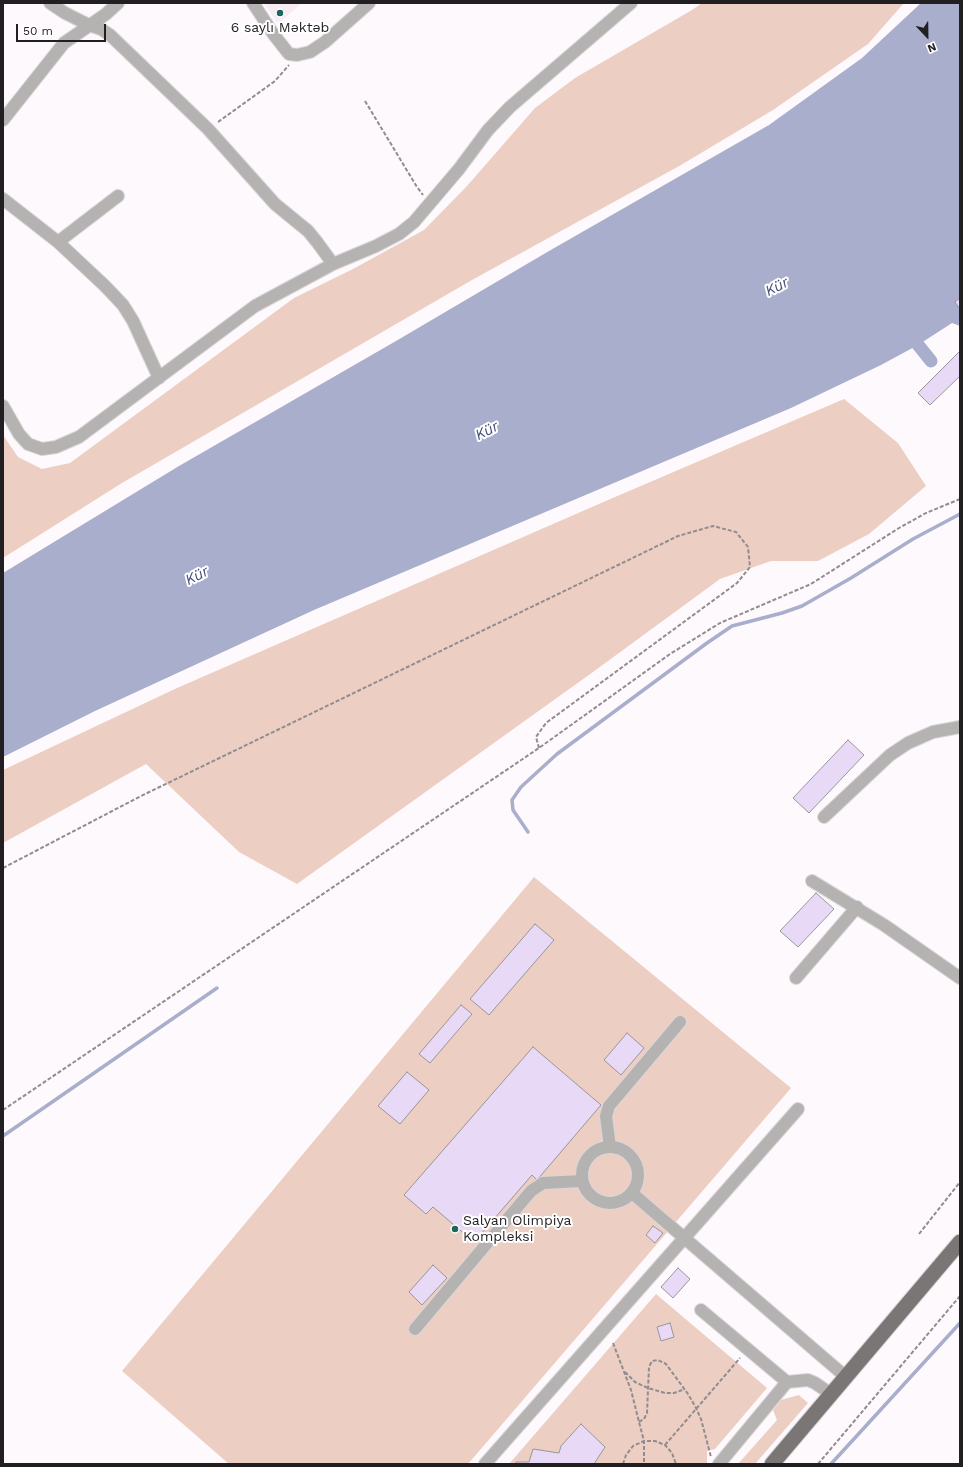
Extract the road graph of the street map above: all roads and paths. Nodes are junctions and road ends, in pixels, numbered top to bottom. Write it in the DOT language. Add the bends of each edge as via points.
graph roads {
  1 [pos="50,3"];
  2 [pos="118,3"];
  3 [pos="253,3"];
  4 [pos="369,3"];
  5 [pos="631,3"];
  6 [pos="89,25"];
  7 [pos="297,55"];
  8 [pos="365,101"];
  9 [pos="3,120"];
  10 [pos="208,129"];
  11 [pos="118,196"];
  12 [pos="3,199"];
  13 [pos="431,202"];
  14 [pos="58,242"];
  15 [pos="332,264"];
  16 [pos="159,378"];
  17 [pos="3,406"];
  18 [pos="960,499"];
  19 [pos="960,727"];
  20 [pos="540,748"];
  21 [pos="824,817"];
  22 [pos="3,868"];
  23 [pos="812,881"];
  24 [pos="857,907"];
  25 [pos="796,978"];
  26 [pos="960,978"];
  27 [pos="680,1022"];
  28 [pos="798,1109"];
  29 [pos="3,1110"];
  30 [pos="610,1147"];
  31 [pos="581,1181"];
  32 [pos="960,1182"];
  33 [pos="632,1193"];
  34 [pos="918,1234"];
  35 [pos="683,1238"];
  36 [pos="960,1242"];
  37 [pos="960,1296"];
  38 [pos="700,1310"];
  39 [pos="415,1329"];
  40 [pos="613,1343"];
  41 [pos="747,1349"];
  42 [pos="624,1372"];
  43 [pos="846,1377"];
  44 [pos="787,1382"];
  45 [pos="648,1388"];
  46 [pos="685,1390"];
  47 [pos="831,1394"];
  48 [pos="696,1408"];
  49 [pos="639,1422"];
  50 [pos="644,1441"];
  51 [pos="664,1445"];
  52 [pos="715,1462"];
  53 [pos="485,1464"];
  54 [pos="623,1464"];
  55 [pos="644,1464"];
  56 [pos="676,1464"];
  57 [pos="772,1464"];
  58 [pos="818,1464"];
  1 -- 6 [label="street"];
  2 -- 6 [label="street"];
  3 -- 7 [label="street" via="289,54"];
  4 -- 7 [label="street" via="325,42 310,52"];
  5 -- 13 [label="street" via="510,107 488,130"];
  6 -- 9 [label="street" via="64,43"];
  6 -- 10 [label="street" via="110,35"];
  7 -- 10 [label="path" via="275,81"];
  8 -- 13 [label="path" via="417,187"];
  10 -- 15 [label="street" via="264,193 308,231"];
  11 -- 14 [label="street"];
  12 -- 14 [label="street"];
  13 -- 15 [label="street" via="414,222 399,234"];
  14 -- 16 [label="street" via="123,305"];
  15 -- 16 [label="street" via="255,306"];
  16 -- 17 [label="street" via="79,438 56,447 42,449 28,444 19,434"];
  18 -- 20 [label="path" via="898,528 811,584 715,626 670,654"];
  19 -- 21 [label="street" via="933,732 908,743 890,755"];
  20 -- 22 [label="path" via="536,737 546,723 737,583 750,566 748,547 736,532 713,526 678,536 140,796"];
  20 -- 29 [label="path"];
  23 -- 24 [label="street"];
  24 -- 25 [label="street"];
  24 -- 26 [label="street"];
  27 -- 30 [label="street" via="609,1106 606,1116"];
  28 -- 35 [label="street"];
  30 -- 31 [label="street" via="601,1148 587,1157 583,1164"];
  30 -- 33 [label="street" via="627,1152 637,1167 638,1176"];
  31 -- 33 [label="street" via="591,1197 603,1203 616,1203"];
  31 -- 39 [label="street" via="543,1183 531,1192"];
  32 -- 34 [label="path"];
  33 -- 35 [label="street"];
  35 -- 43 [label="street"];
  35 -- 53 [label="street"];
  36 -- 43 [label="main road"];
  37 -- 58 [label="path"];
  38 -- 41 [label="street"];
  40 -- 42 [label="path"];
  41 -- 44 [label="street"];
  41 -- 48 [label="path"];
  42 -- 45 [label="path" via="635,1382"];
  42 -- 49 [label="path"];
  43 -- 47 [label="main road"];
  44 -- 47 [label="street" via="808,1380"];
  44 -- 52 [label="street"];
  45 -- 46 [label="path" via="665,1393"];
  45 -- 46 [label="path" via="649,1367 652,1361 658,1360 666,1364"];
  45 -- 49 [label="path" via="647,1413"];
  46 -- 48 [label="path"];
  47 -- 57 [label="main road"];
  48 -- 51 [label="path"];
  48 -- 52 [label="path"];
  49 -- 50 [label="path"];
  50 -- 51 [label="path" via="655,1441"];
  50 -- 54 [label="path" via="633,1446"];
  50 -- 55 [label="path"];
  51 -- 56 [label="path" via="672,1453"];
}
